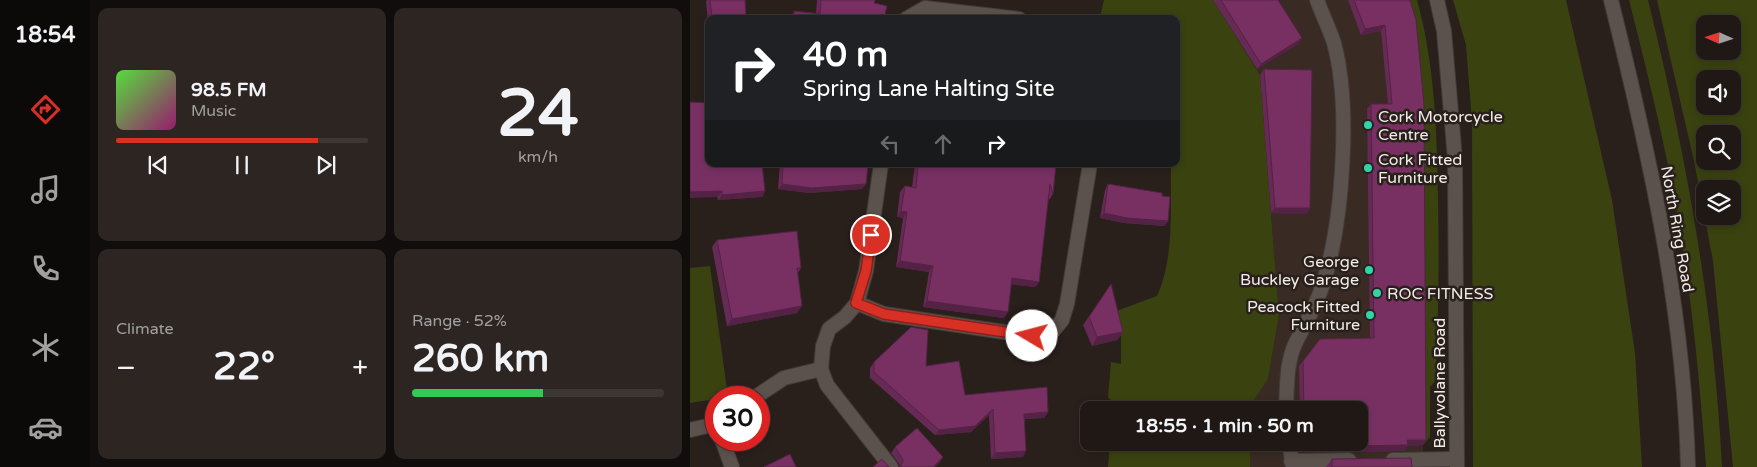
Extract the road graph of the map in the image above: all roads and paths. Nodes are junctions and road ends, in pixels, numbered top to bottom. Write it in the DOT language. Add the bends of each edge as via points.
graph roads {
  1 [pos="1317,0"];
  2 [pos="1437,0"];
  3 [pos="1611,0"];
  4 [pos="913,15"];
  5 [pos="985,15"];
  6 [pos="881,167"];
  7 [pos="1090,167"];
  8 [pos="856,303"];
  9 [pos="821,369"];
  10 [pos="770,387"];
  11 [pos="1286,401"];
  12 [pos="705,427"];
  13 [pos="690,430"];
  14 [pos="726,451"];
  15 [pos="1290,451"];
  16 [pos="1362,460"];
  17 [pos="1381,460"];
  18 [pos="1457,463"];
  19 [pos="1292,464"];
  20 [pos="732,467"];
  21 [pos="891,467"];
  22 [pos="1688,467"];
  1 -- 11 [label="street" via="1334,43 1344,101 1339,196 1330,261 1316,307 1295,344 1287,378"];
  2 -- 18 [label="street, Ballyvolane Road" via="1444,31 1455,159"];
  3 -- 22 [label="street, North Ring Road" via="1654,183 1667,258 1680,359"];
  4 -- 5 [label="street" via="924,8"];
  6 -- 8 [label="street" via="866,271"];
  7 -- 8 [label="street" via="1068,304 1062,320 1049,336 884,314"];
  8 -- 9 [label="street" via="846,317 829,329 823,346"];
  9 -- 10 [label="street" via="784,378"];
  9 -- 21 [label="street" via="827,385"];
  12 -- 13 [label="street"];
  14 -- 20 [label="street"];
  15 -- 19 [label="street"];
  16 -- 19 [label="street"];
  17 -- 18 [label="street"];
}
